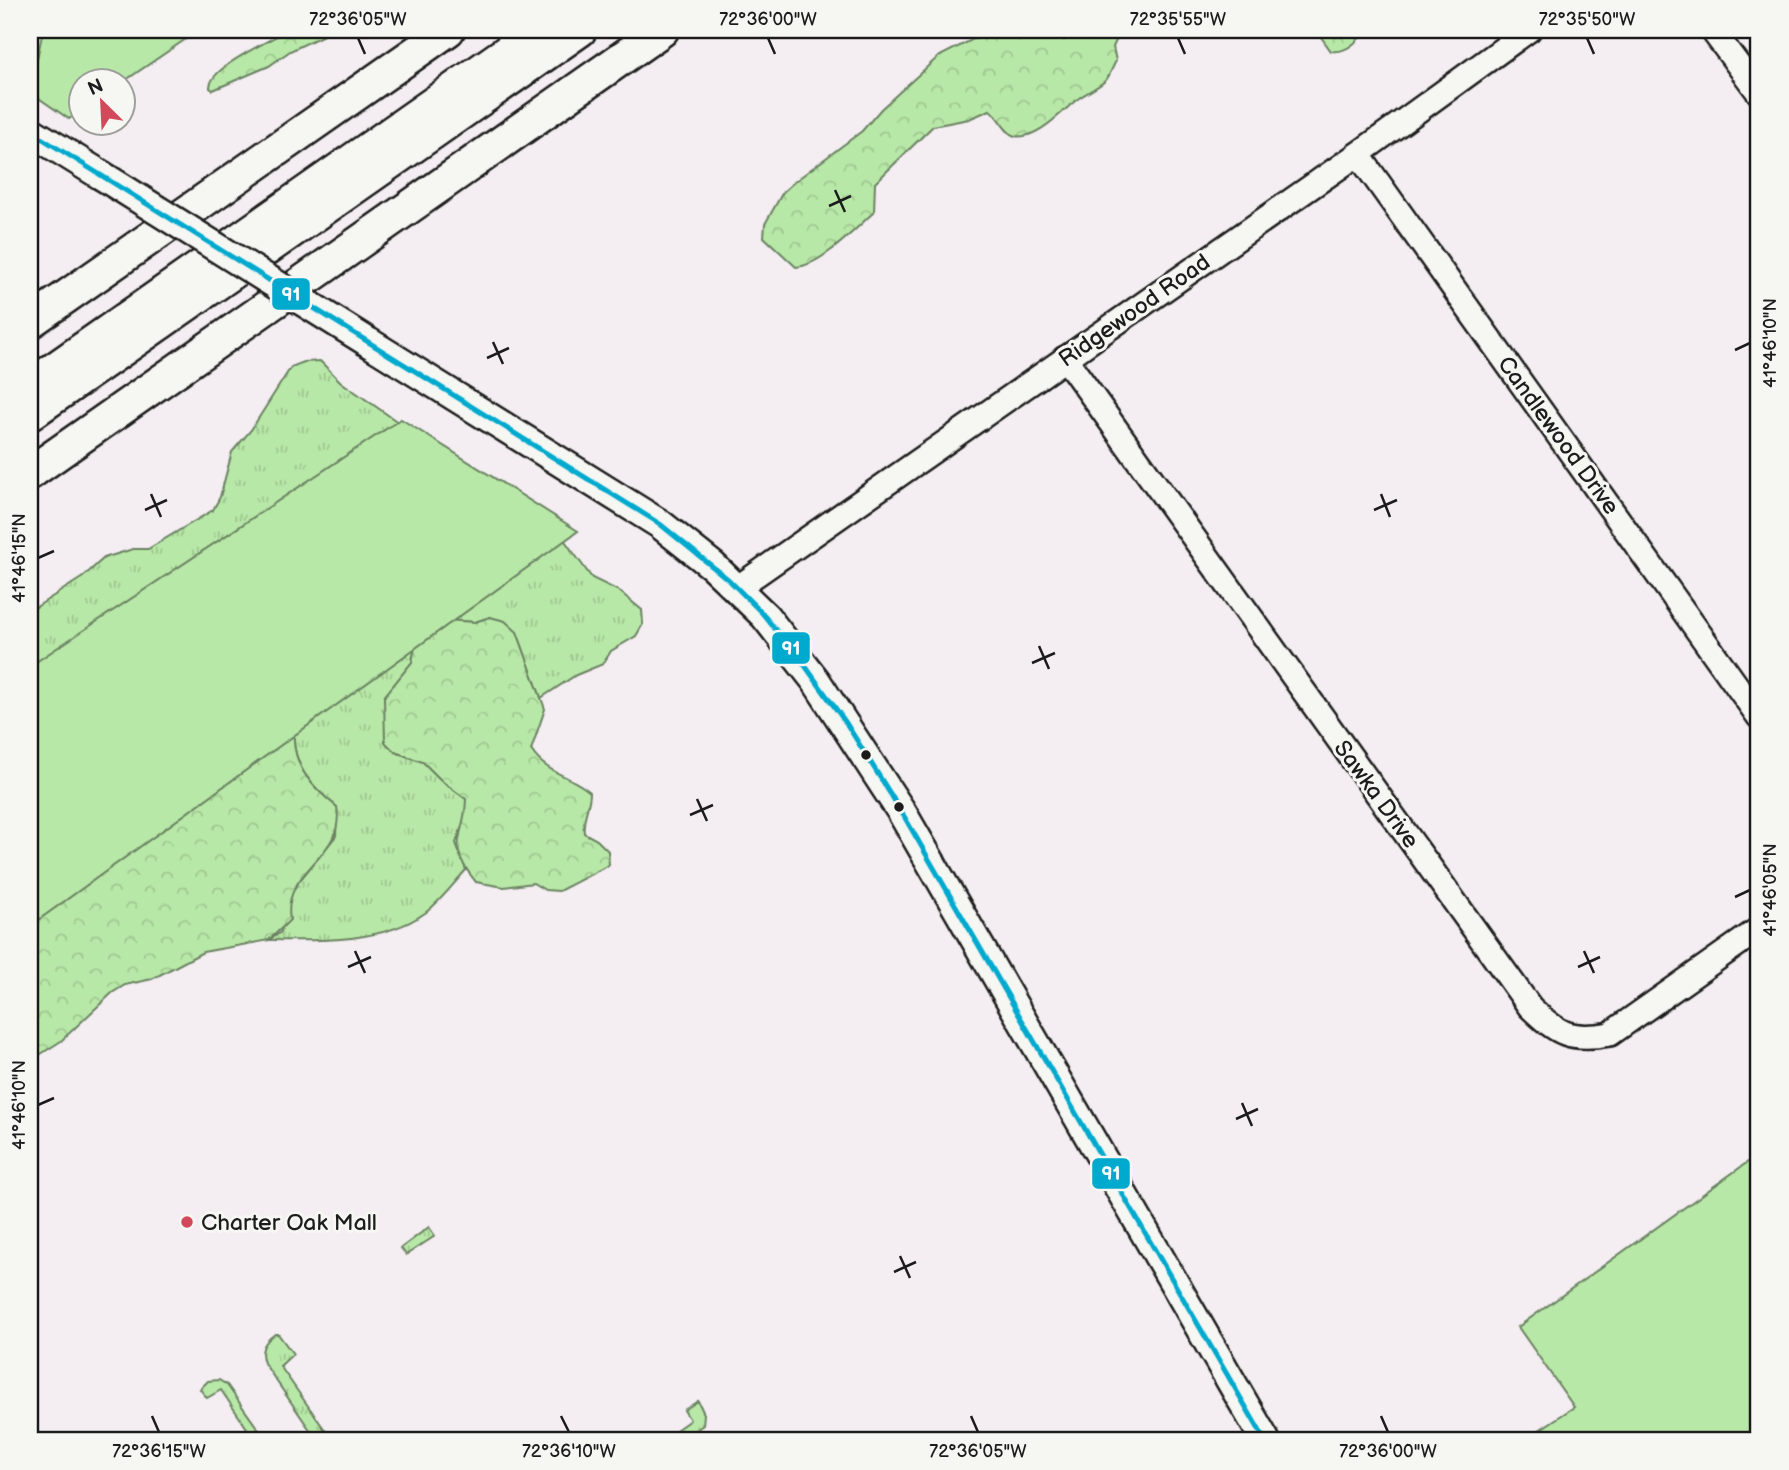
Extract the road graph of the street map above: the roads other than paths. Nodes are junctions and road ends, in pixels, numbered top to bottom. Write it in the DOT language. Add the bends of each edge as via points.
graph roads {
  1 [pos="447,30"];
  2 [pos="538,30"];
  3 [pos="580,30"];
  4 [pos="662,30"];
  5 [pos="1529,30"];
  6 [pos="1712,30"];
  7 [pos="1759,93"];
  8 [pos="30,131"];
  9 [pos="1358,154"];
  10 [pos="30,322"];
  11 [pos="1065,358"];
  12 [pos="30,386"];
  13 [pos="30,414"];
  14 [pos="30,473"];
  15 [pos="737,588"];
  16 [pos="1759,717"];
  17 [pos="1759,929"];
  18 [pos="1265,1440"];
  1 -- 10 [label="highway"];
  2 -- 12 [label="highway"];
  3 -- 13 [label="highway"];
  4 -- 14 [label="highway"];
  5 -- 9 [label="street, Ridgewood Road"];
  6 -- 7 [label="street"];
  8 -- 15 [label="main road, bridge" via="660,524"];
  9 -- 11 [label="street, Ridgewood Road"];
  9 -- 16 [label="street, Candlewood Drive"];
  11 -- 15 [label="street, Ridgewood Road"];
  11 -- 17 [label="street, Sawka Drive" via="1530,1007 1557,1032 1586,1038 1609,1034"];
  15 -- 18 [label="main road" via="816,681 880,778"];
}
